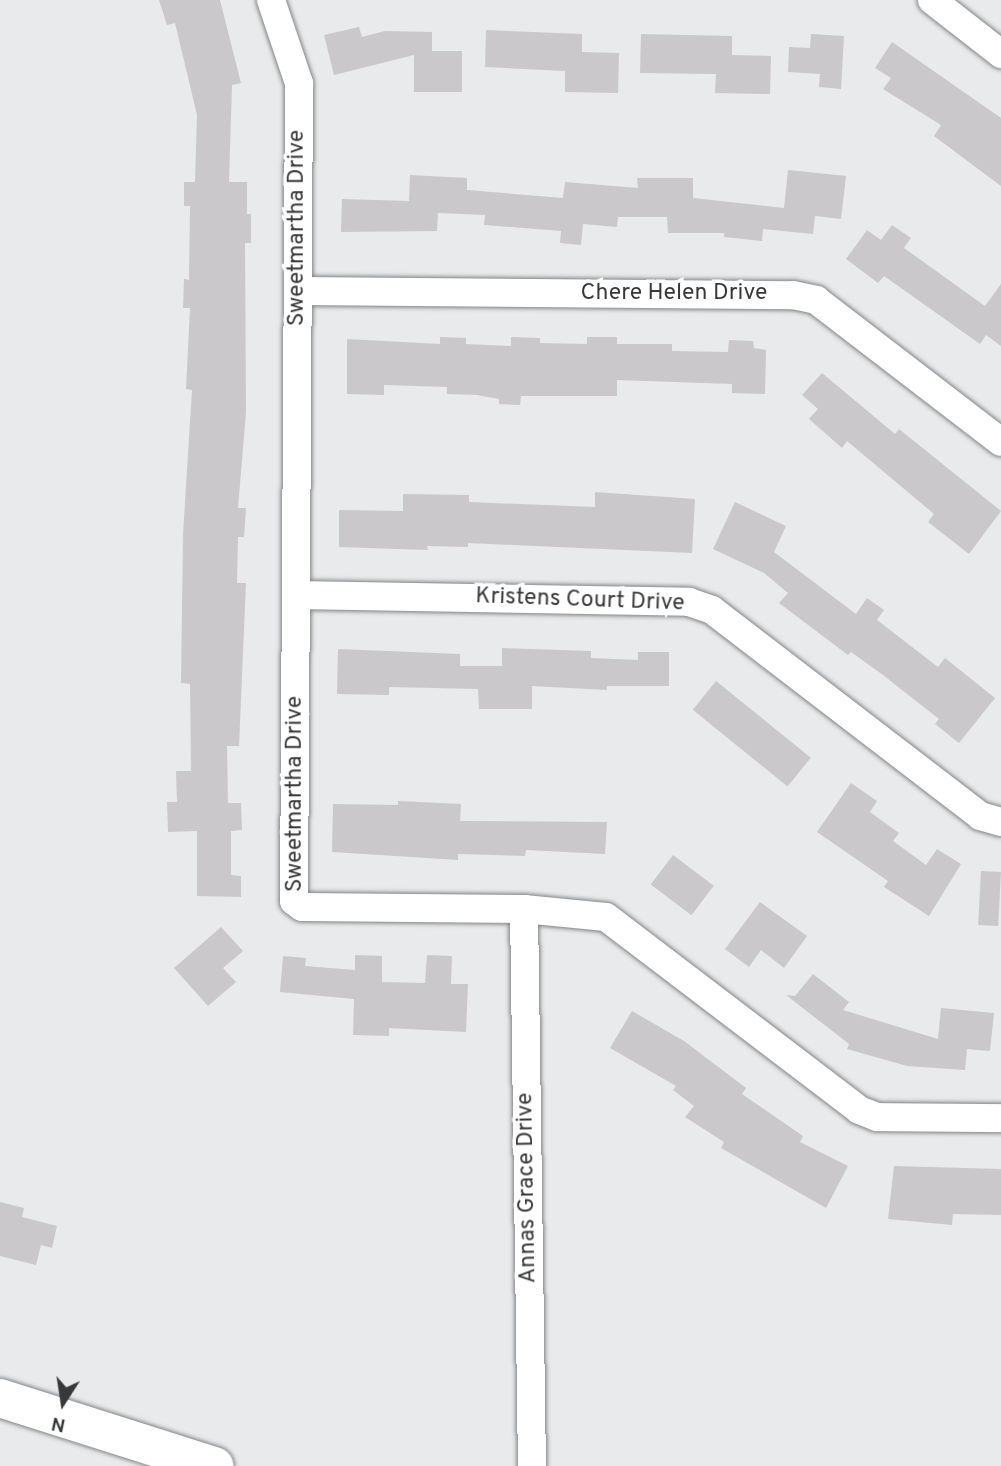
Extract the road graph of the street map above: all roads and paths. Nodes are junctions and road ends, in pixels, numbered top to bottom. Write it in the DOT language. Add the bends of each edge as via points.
graph roads {
  1 [pos="271,0"];
  2 [pos="932,0"];
  3 [pos="1001,54"];
  4 [pos="298,291"];
  5 [pos="1001,442"];
  6 [pos="296,595"];
  7 [pos="1001,822"];
  8 [pos="524,909"];
  9 [pos="1001,1118"];
  10 [pos="0,1398"];
  11 [pos="214,1466"];
  12 [pos="531,1466"];
  1 -- 4 [label="street, Sweetmartha Drive" via="299,83"];
  2 -- 3 [label="street"];
  4 -- 5 [label="street, Chere Helen Drive" via="793,295 816,300"];
  4 -- 6 [label="street, Sweetmartha Drive"];
  6 -- 7 [label="street, Kristens Court Drive" via="689,602 712,610 981,816"];
  6 -- 8 [label="street, Sweetmartha Drive" via="294,901 302,907"];
  8 -- 9 [label="street, Sweetmartha Drive" via="606,917 859,1110 877,1117"];
  8 -- 12 [label="street, Annas Grace Drive"];
  10 -- 11 [label="main road"];
}
